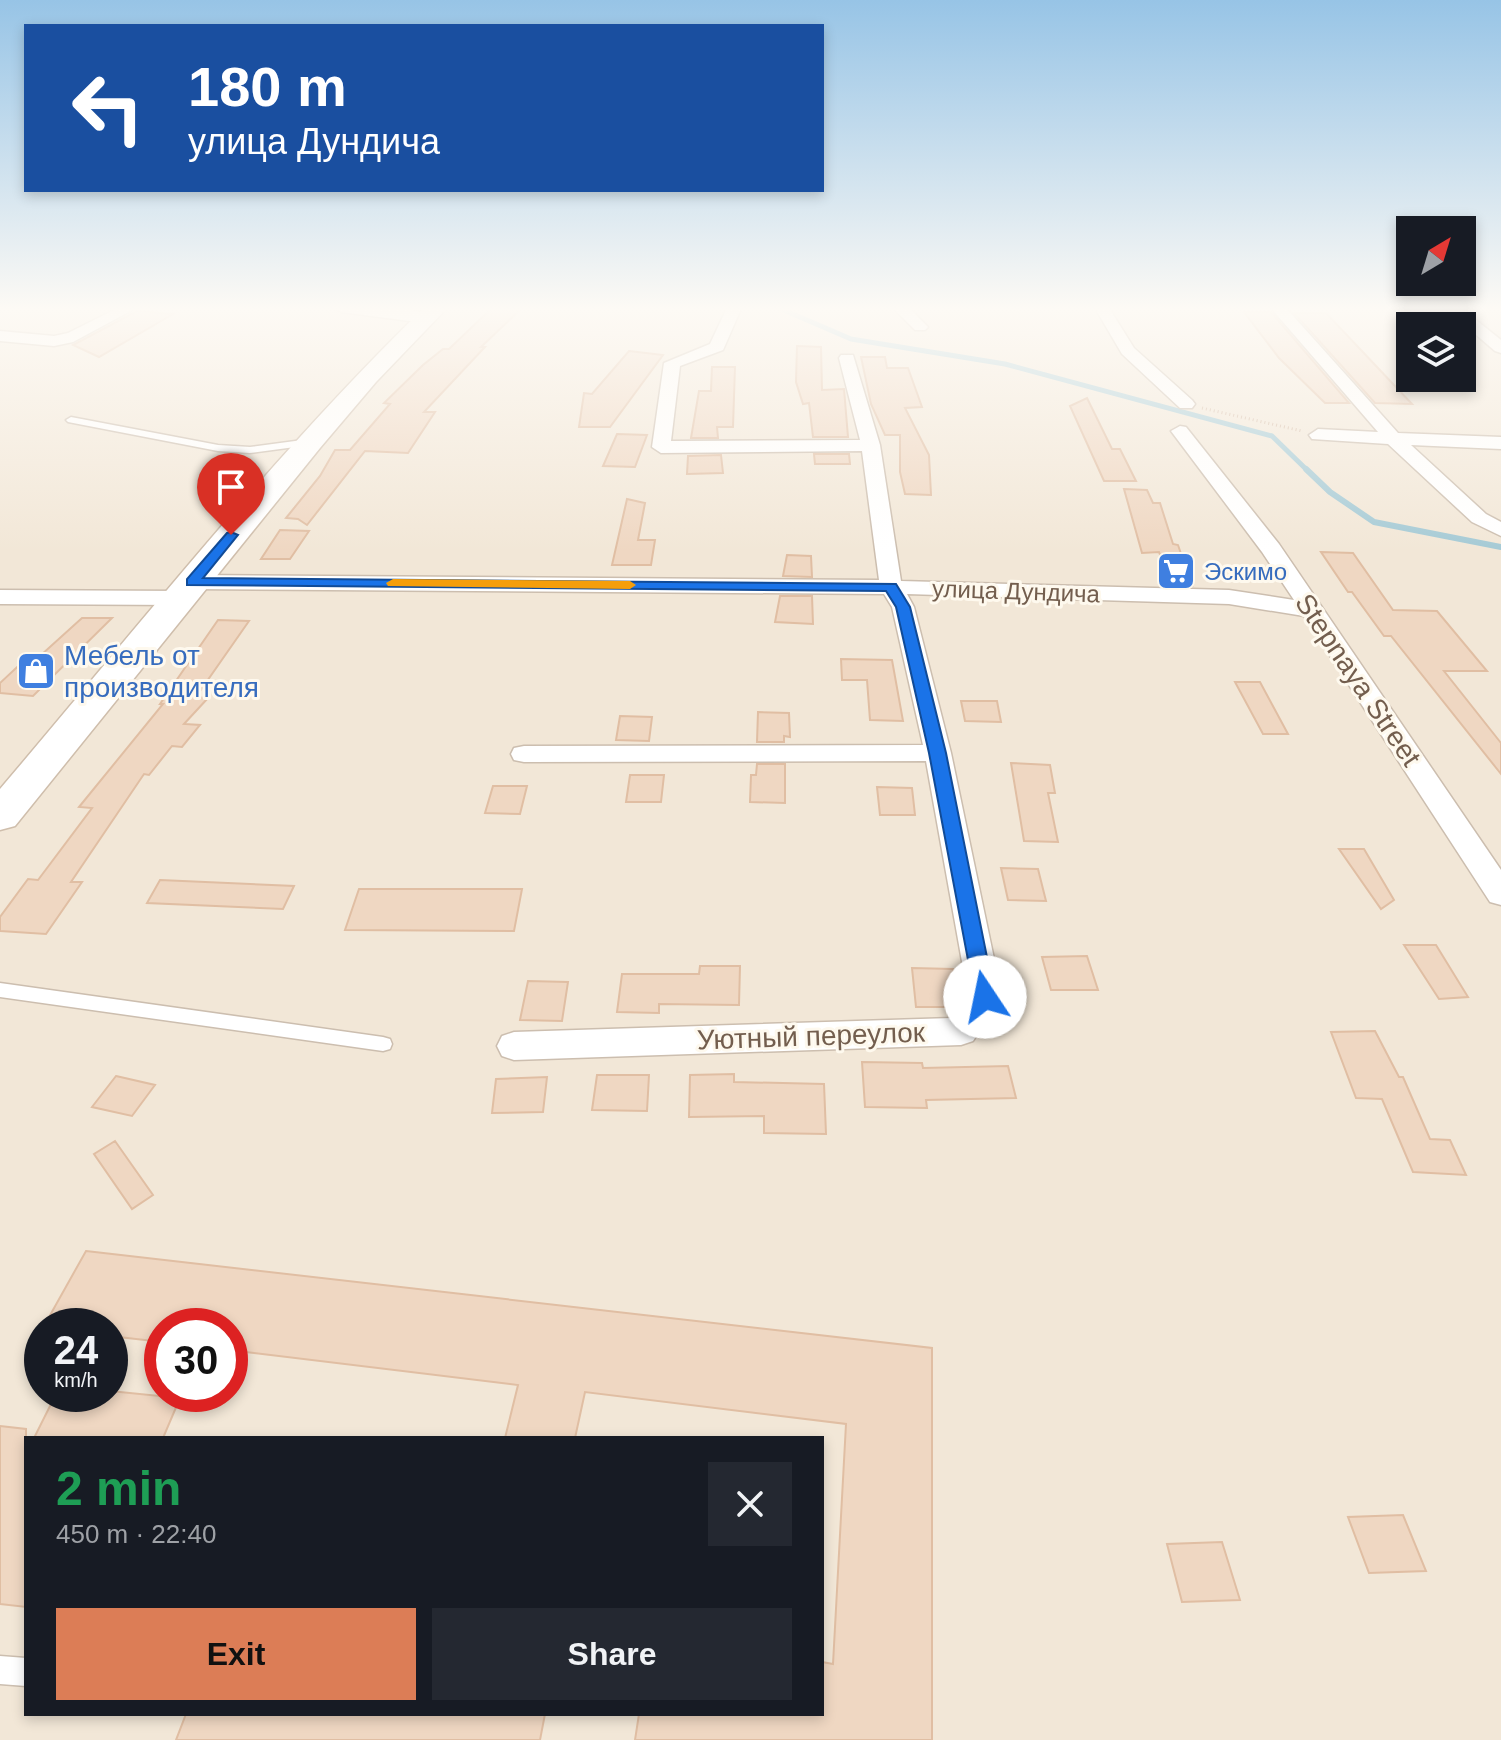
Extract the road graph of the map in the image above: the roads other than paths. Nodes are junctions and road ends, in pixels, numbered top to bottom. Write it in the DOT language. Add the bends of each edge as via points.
graph roads {
  1 [pos="356,389"];
  2 [pos="669,389"];
  3 [pos="856,389"];
  4 [pos="1170,389"];
  5 [pos="1350,389"];
  6 [pos="1186,404"];
  7 [pos="71,420"];
  8 [pos="1180,431"];
  9 [pos="1318,435"];
  10 [pos="1391,436"];
  11 [pos="310,442"];
  12 [pos="1501,443"];
  13 [pos="871,445"];
  14 [pos="1501,530"];
  15 [pos="891,587"];
  16 [pos="186,590"];
  17 [pos="0,597"];
  18 [pos="1312,610"];
  19 [pos="938,753"];
  20 [pos="524,754"];
  21 [pos="0,816"];
  22 [pos="1501,894"];
  23 [pos="0,990"];
  24 [pos="383,1044"];
  25 [pos="514,1046"];
  26 [pos="0,1670"];
  27 [pos="24,1672"];
  1 -- 11 [label="street"];
  2 -- 13 [label="street" via="661,447"];
  3 -- 13 [label="street, Уютный переулок"];
  4 -- 6 [label="street"];
  5 -- 10 [label="street"];
  7 -- 11 [label="lane" via="218,448 250,450"];
  8 -- 18 [label="street, Stepnaya Street"];
  9 -- 10 [label="street"];
  10 -- 12 [label="street"];
  10 -- 14 [label="street" via="1479,518"];
  11 -- 16 [label="street"];
  13 -- 15 [label="street, Уютный переулок"];
  15 -- 16 [label="street, улица Дундича"];
  15 -- 18 [label="street, улица Дундича" via="1229,597"];
  15 -- 19 [label="street, Уютный переулок" via="903,607"];
  16 -- 17 [label="street, улица Дундича"];
  16 -- 21 [label="street"];
  18 -- 22 [label="street, Stepnaya Street"];
  19 -- 20 [label="street"];
  19 -- 25 [label="street, Уютный переулок" via="985,997 961,1031"];
  23 -- 24 [label="lane"];
  26 -- 27 [label="lane"];
}
